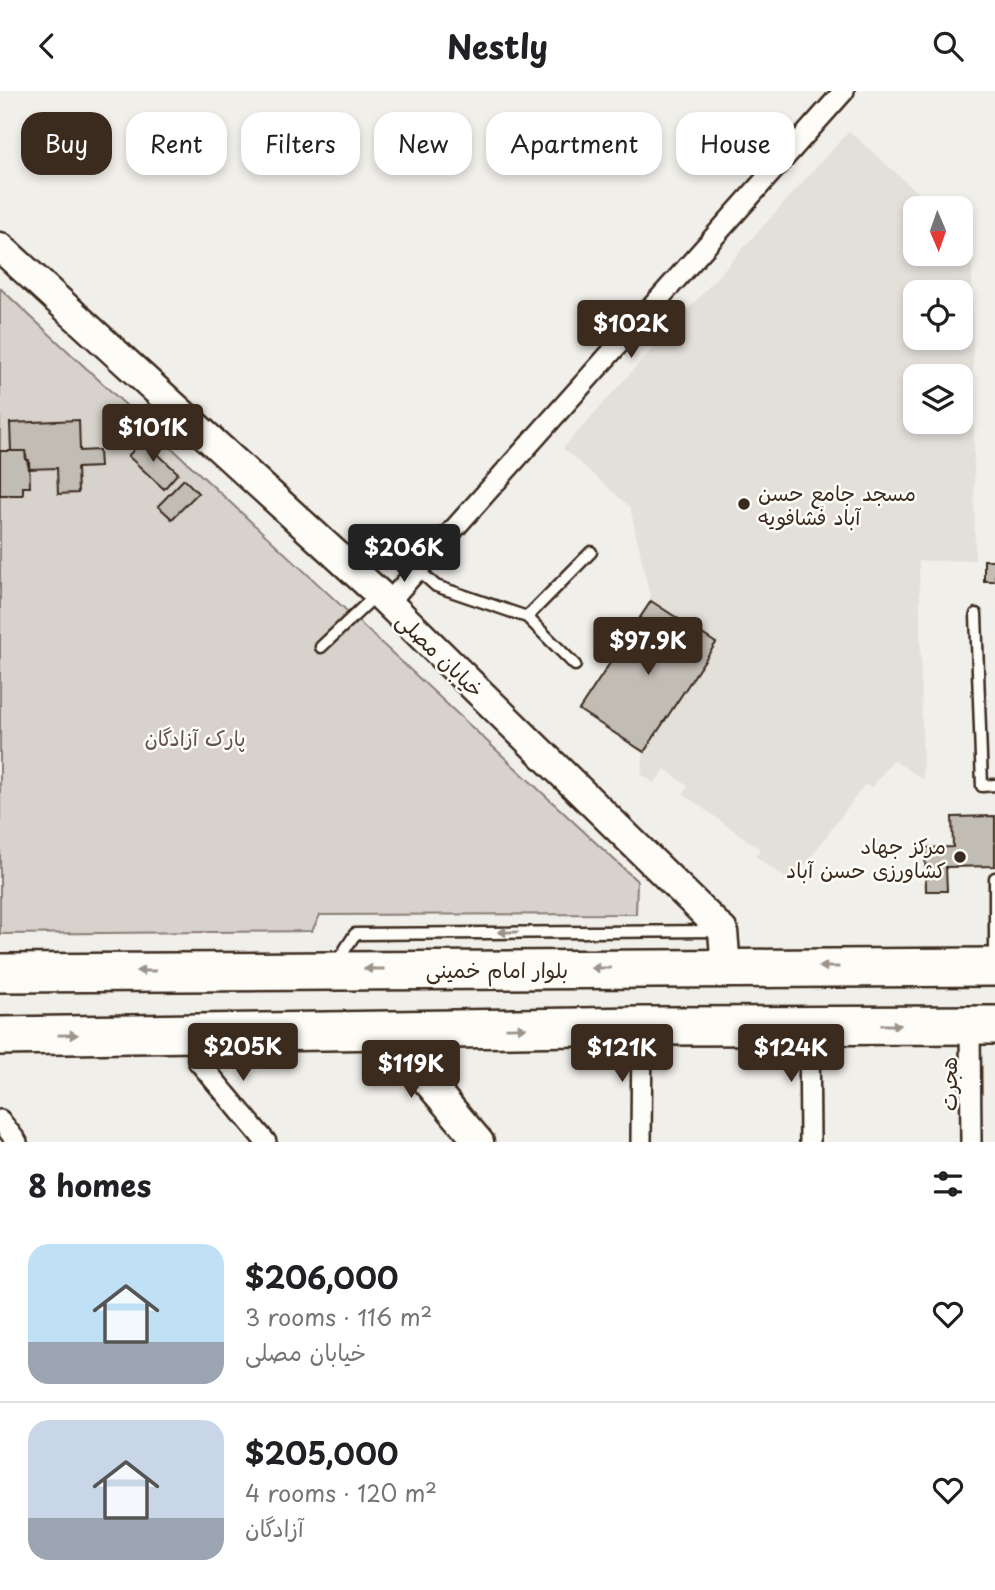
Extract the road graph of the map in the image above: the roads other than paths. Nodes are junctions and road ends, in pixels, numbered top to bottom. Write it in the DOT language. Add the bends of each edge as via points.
graph roads {
  1 [pos="844,91"];
  2 [pos="0,249"];
  3 [pos="591,552"];
  4 [pos="418,570"];
  5 [pos="383,598"];
  6 [pos="976,614"];
  7 [pos="527,617"];
  8 [pos="321,647"];
  9 [pos="575,666"];
  10 [pos="995,785"];
  11 [pos="995,878"];
  12 [pos="723,931"];
  13 [pos="995,965"];
  14 [pos="726,968"];
  15 [pos="332,969"];
  16 [pos="8,970"];
  17 [pos="983,1025"];
  18 [pos="642,1026"];
  19 [pos="809,1026"];
  20 [pos="407,1029"];
  21 [pos="200,1031"];
  22 [pos="0,1036"];
  23 [pos="0,1120"];
  24 [pos="17,1142"];
  25 [pos="266,1142"];
  26 [pos="479,1142"];
  27 [pos="641,1142"];
  28 [pos="810,1142"];
  29 [pos="971,1142"];
  1 -- 4 [label="street"];
  2 -- 5 [label="main road, خیابان مصلی"];
  3 -- 7 [label="lane"];
  4 -- 5 [label="street"];
  4 -- 7 [label="lane" via="436,586"];
  5 -- 8 [label="lane"];
  5 -- 12 [label="main road, خیابان مصلی"];
  6 -- 10 [label="lane" via="982,786"];
  7 -- 9 [label="lane"];
  11 -- 13 [label="lane"];
  12 -- 14 [label="main road"];
  12 -- 15 [label="lane, one-way" via="355,934"];
  13 -- 14 [label="highway, بلوار امام خمینی, one-way"];
  14 -- 15 [label="highway, بلوار امام خمینی, one-way"];
  15 -- 16 [label="highway, بلوار امام خمینی, one-way"];
  19 -- 17 [label="highway, one-way"];
  17 -- 29 [label="street, هجرت"];
  18 -- 19 [label="highway"];
  20 -- 18 [label="highway, one-way"];
  18 -- 27 [label="street"];
  19 -- 28 [label="street"];
  20 -- 21 [label="highway"];
  20 -- 26 [label="main road" via="410,1061"];
  22 -- 21 [label="highway, one-way"];
  21 -- 25 [label="street" via="198,1061"];
  23 -- 24 [label="street"];
}
